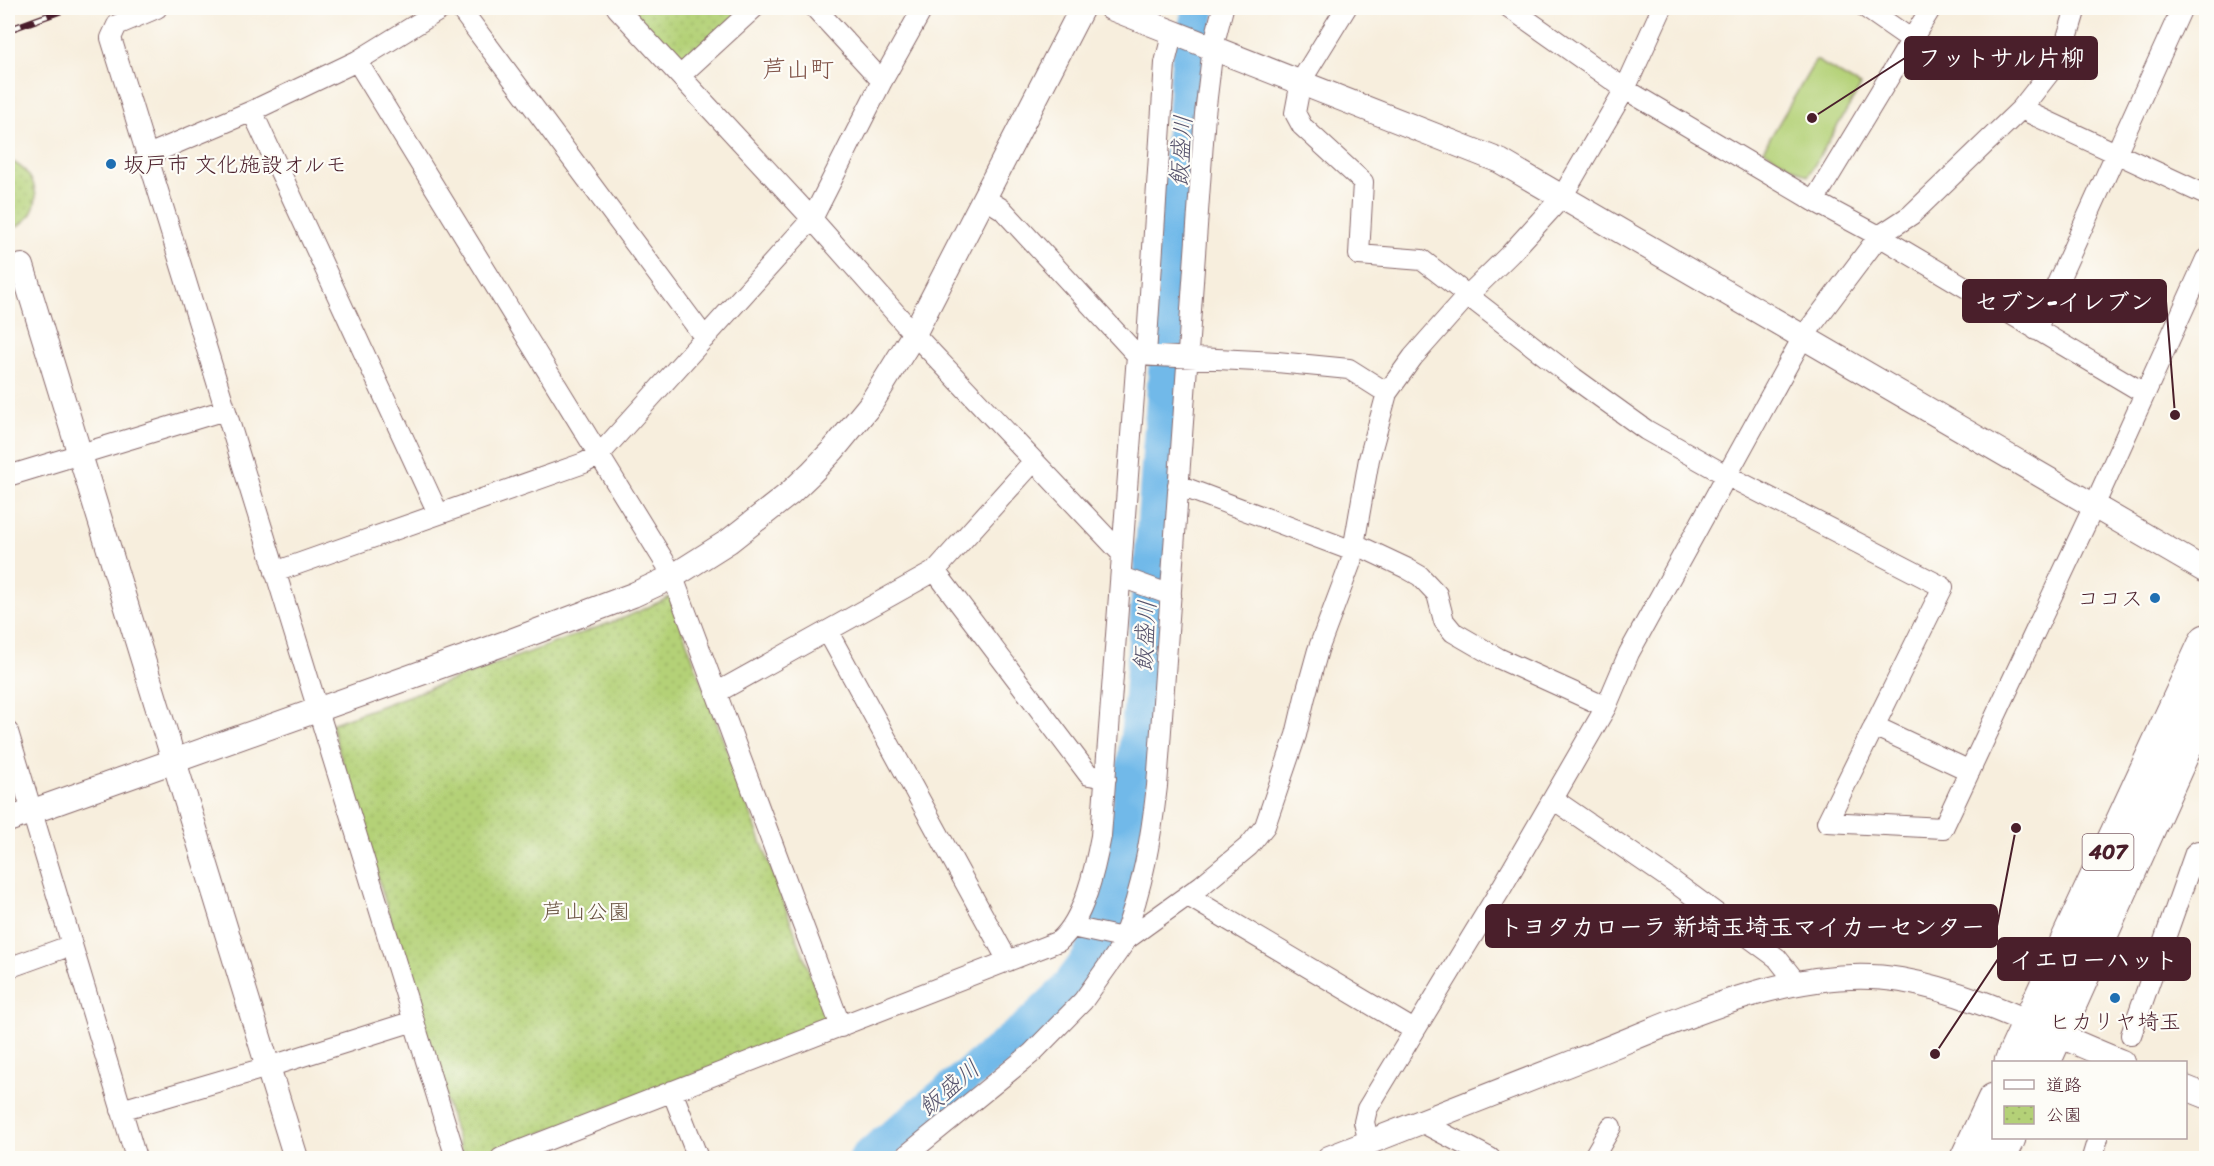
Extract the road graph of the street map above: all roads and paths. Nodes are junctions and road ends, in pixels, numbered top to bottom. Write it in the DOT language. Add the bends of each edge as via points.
graph roads {
  1 [pos="157,8"];
  2 [pos="443,8"];
  3 [pos="460,8"];
  4 [pos="617,8"];
  5 [pos="753,8"];
  6 [pos="815,8"];
  7 [pos="923,8"];
  8 [pos="1082,8"];
  9 [pos="1111,8"];
  10 [pos="1222,8"];
  11 [pos="1346,8"];
  12 [pos="1510,8"];
  13 [pos="1662,8"];
  14 [pos="1866,8"];
  15 [pos="1931,8"];
  16 [pos="2076,8"];
  17 [pos="2182,8"];
  18 [pos="1175,32"];
  19 [pos="1912,40"];
  20 [pos="1210,46"];
  21 [pos="357,61"];
  22 [pos="680,76"];
  23 [pos="882,81"];
  24 [pos="1300,81"];
  25 [pos="1625,89"];
  26 [pos="2021,109"];
  27 [pos="252,111"];
  28 [pos="2116,153"];
  29 [pos="148,155"];
  30 [pos="2206,195"];
  31 [pos="1562,197"];
  32 [pos="984,198"];
  33 [pos="1814,201"];
  34 [pos="812,219"];
  35 [pos="1879,236"];
  36 [pos="2206,259"];
  37 [pos="22,266"];
  38 [pos="1467,296"];
  39 [pos="2036,330"];
  40 [pos="914,334"];
  41 [pos="1803,337"];
  42 [pos="705,338"];
  43 [pos="1144,355"];
  44 [pos="1185,357"];
  45 [pos="1387,393"];
  46 [pos="2144,393"];
  47 [pos="225,410"];
  48 [pos="80,455"];
  49 [pos="599,455"];
  50 [pos="1033,462"];
  51 [pos="1726,475"];
  52 [pos="8,477"];
  53 [pos="1178,485"];
  54 [pos="2094,506"];
  55 [pos="438,513"];
  56 [pos="1354,547"];
  57 [pos="1122,554"];
  58 [pos="935,571"];
  59 [pos="2206,571"];
  60 [pos="275,572"];
  61 [pos="672,577"];
  62 [pos="1127,580"];
  63 [pos="1168,594"];
  64 [pos="828,632"];
  65 [pos="2206,641"];
  66 [pos="716,693"];
  67 [pos="2206,701"];
  68 [pos="1606,707"];
  69 [pos="319,709"];
  70 [pos="1874,726"];
  71 [pos="8,732"];
  72 [pos="174,761"];
  73 [pos="1970,771"];
  74 [pos="1106,778"];
  75 [pos="1553,800"];
  76 [pos="32,811"];
  77 [pos="8,820"];
  78 [pos="2206,854"];
  79 [pos="1188,896"];
  80 [pos="1072,927"];
  81 [pos="1123,937"];
  82 [pos="72,945"];
  83 [pos="1008,961"];
  84 [pos="8,968"];
  85 [pos="1796,982"];
  86 [pos="414,1021"];
  87 [pos="841,1027"];
  88 [pos="1414,1030"];
  89 [pos="2131,1035"];
  90 [pos="2043,1040"];
  91 [pos="2012,1061"];
  92 [pos="2118,1061"];
  93 [pos="268,1067"];
  94 [pos="2187,1088"];
  95 [pos="672,1092"];
  96 [pos="2206,1096"];
  97 [pos="1992,1104"];
  98 [pos="121,1110"];
  99 [pos="1421,1122"];
  100 [pos="1611,1127"];
  101 [pos="930,1137"];
  102 [pos="2008,1139"];
  103 [pos="2097,1139"];
  104 [pos="1369,1143"];
  105 [pos="136,1158"];
  106 [pos="296,1158"];
  107 [pos="456,1158"];
  108 [pos="501,1158"];
  109 [pos="698,1158"];
  110 [pos="903,1158"];
  111 [pos="926,1158"];
  112 [pos="1329,1158"];
  113 [pos="1490,1158"];
  114 [pos="1593,1158"];
  115 [pos="1967,1158"];
  116 [pos="1999,1158"];
  117 [pos="2092,1158"];
  1 -- 29 [label="street" via="117,25 111,38"];
  2 -- 21 [label="street"];
  3 -- 42 [label="street"];
  4 -- 22 [label="street"];
  5 -- 22 [label="street"];
  6 -- 23 [label="street"];
  7 -- 23 [label="street"];
  8 -- 32 [label="street"];
  9 -- 18 [label="street"];
  10 -- 20 [label="street"];
  11 -- 24 [label="street"];
  12 -- 25 [label="street"];
  13 -- 25 [label="street"];
  14 -- 19 [label="street"];
  15 -- 19 [label="street"];
  16 -- 26 [label="street" via="2061,58"];
  17 -- 28 [label="street"];
  18 -- 20 [label="street"];
  18 -- 43 [label="street" via="1166,63"];
  19 -- 33 [label="street"];
  20 -- 24 [label="street"];
  20 -- 44 [label="street"];
  21 -- 27 [label="street"];
  21 -- 49 [label="street"];
  22 -- 34 [label="street"];
  23 -- 34 [label="street"];
  24 -- 31 [label="street" via="1500,161"];
  24 -- 38 [label="street" via="1295,113 1302,126 1363,182 1359,255 1422,260"];
  25 -- 31 [label="street"];
  25 -- 33 [label="street"];
  26 -- 28 [label="street"];
  26 -- 35 [label="street" via="1911,215"];
  27 -- 29 [label="street"];
  27 -- 55 [label="street"];
  28 -- 30 [label="street"];
  28 -- 39 [label="street"];
  29 -- 47 [label="street"];
  31 -- 38 [label="street"];
  31 -- 41 [label="street"];
  32 -- 40 [label="street"];
  32 -- 43 [label="street" via="1002,209"];
  33 -- 35 [label="street"];
  34 -- 40 [label="street"];
  34 -- 42 [label="street"];
  35 -- 39 [label="street"];
  35 -- 41 [label="street"];
  36 -- 46 [label="street"];
  37 -- 48 [label="street"];
  38 -- 45 [label="street"];
  38 -- 51 [label="street" via="1646,430"];
  39 -- 46 [label="street"];
  40 -- 50 [label="street"];
  40 -- 61 [label="street" via="870,405 811,473 729,541"];
  41 -- 51 [label="street"];
  41 -- 54 [label="street"];
  42 -- 49 [label="street"];
  43 -- 44 [label="street"];
  43 -- 57 [label="street"];
  44 -- 45 [label="street" via="1349,369"];
  44 -- 53 [label="street"];
  45 -- 56 [label="street" via="1369,459"];
  46 -- 54 [label="street"];
  47 -- 48 [label="street"];
  47 -- 60 [label="street"];
  48 -- 52 [label="street"];
  48 -- 72 [label="street"];
  49 -- 55 [label="street"];
  49 -- 61 [label="street"];
  50 -- 57 [label="street"];
  50 -- 58 [label="street"];
  51 -- 68 [label="street" via="1629,653"];
  51 -- 70 [label="street" via="1943,586"];
  53 -- 56 [label="street"];
  53 -- 63 [label="street"];
  54 -- 59 [label="street"];
  54 -- 73 [label="street"];
  55 -- 60 [label="street"];
  56 -- 68 [label="street" via="1420,576 1437,594 1444,621 1453,632 1498,658"];
  56 -- 79 [label="street" via="1264,826 1249,846"];
  57 -- 62 [label="street"];
  58 -- 64 [label="street"];
  58 -- 74 [label="street" via="1089,775"];
  60 -- 69 [label="street"];
  61 -- 66 [label="street"];
  61 -- 69 [label="street" via="594,610"];
  62 -- 63 [label="street"];
  62 -- 74 [label="street"];
  63 -- 81 [label="street" via="1152,829 1135,909"];
  64 -- 66 [label="street"];
  64 -- 83 [label="street"];
  65 -- 90 [label="highway, 407"];
  66 -- 87 [label="street"];
  67 -- 90 [label="highway, 407"];
  68 -- 75 [label="street"];
  69 -- 72 [label="street"];
  69 -- 86 [label="street"];
  70 -- 73 [label="street"];
  70 -- 73 [label="street" via="1827,822 1943,828"];
  71 -- 76 [label="street"];
  72 -- 76 [label="street"];
  72 -- 93 [label="street"];
  74 -- 80 [label="street" via="1093,878"];
  75 -- 85 [label="street" via="1778,958"];
  75 -- 88 [label="street"];
  76 -- 77 [label="street"];
  76 -- 82 [label="street"];
  78 -- 89 [label="street" via="2195,853"];
  79 -- 81 [label="street"];
  79 -- 88 [label="street"];
  80 -- 81 [label="street"];
  80 -- 83 [label="street" via="1059,941"];
  81 -- 101 [label="street" via="1083,1001 1057,1028"];
  82 -- 84 [label="street"];
  82 -- 98 [label="street"];
  83 -- 87 [label="street"];
  85 -- 90 [label="street" via="1855,976 1900,980 1946,991"];
  85 -- 99 [label="street" via="1713,1007"];
  86 -- 93 [label="street"];
  86 -- 107 [label="street"];
  87 -- 95 [label="street"];
  88 -- 104 [label="street" via="1367,1109 1364,1122"];
  90 -- 91 [label="highway, 407"];
  90 -- 92 [label="street"];
  93 -- 98 [label="street"];
  93 -- 106 [label="street"];
  94 -- 96 [label="street"];
  95 -- 108 [label="street"];
  95 -- 109 [label="street"];
  97 -- 115 [label="highway"];
  98 -- 105 [label="street"];
  99 -- 104 [label="street"];
  99 -- 113 [label="street"];
  100 -- 114 [label="street"];
  101 -- 110 [label="street"];
  101 -- 111 [label="street"];
  102 -- 116 [label="highway"];
  103 -- 117 [label="street"];
  104 -- 112 [label="street"];
}
